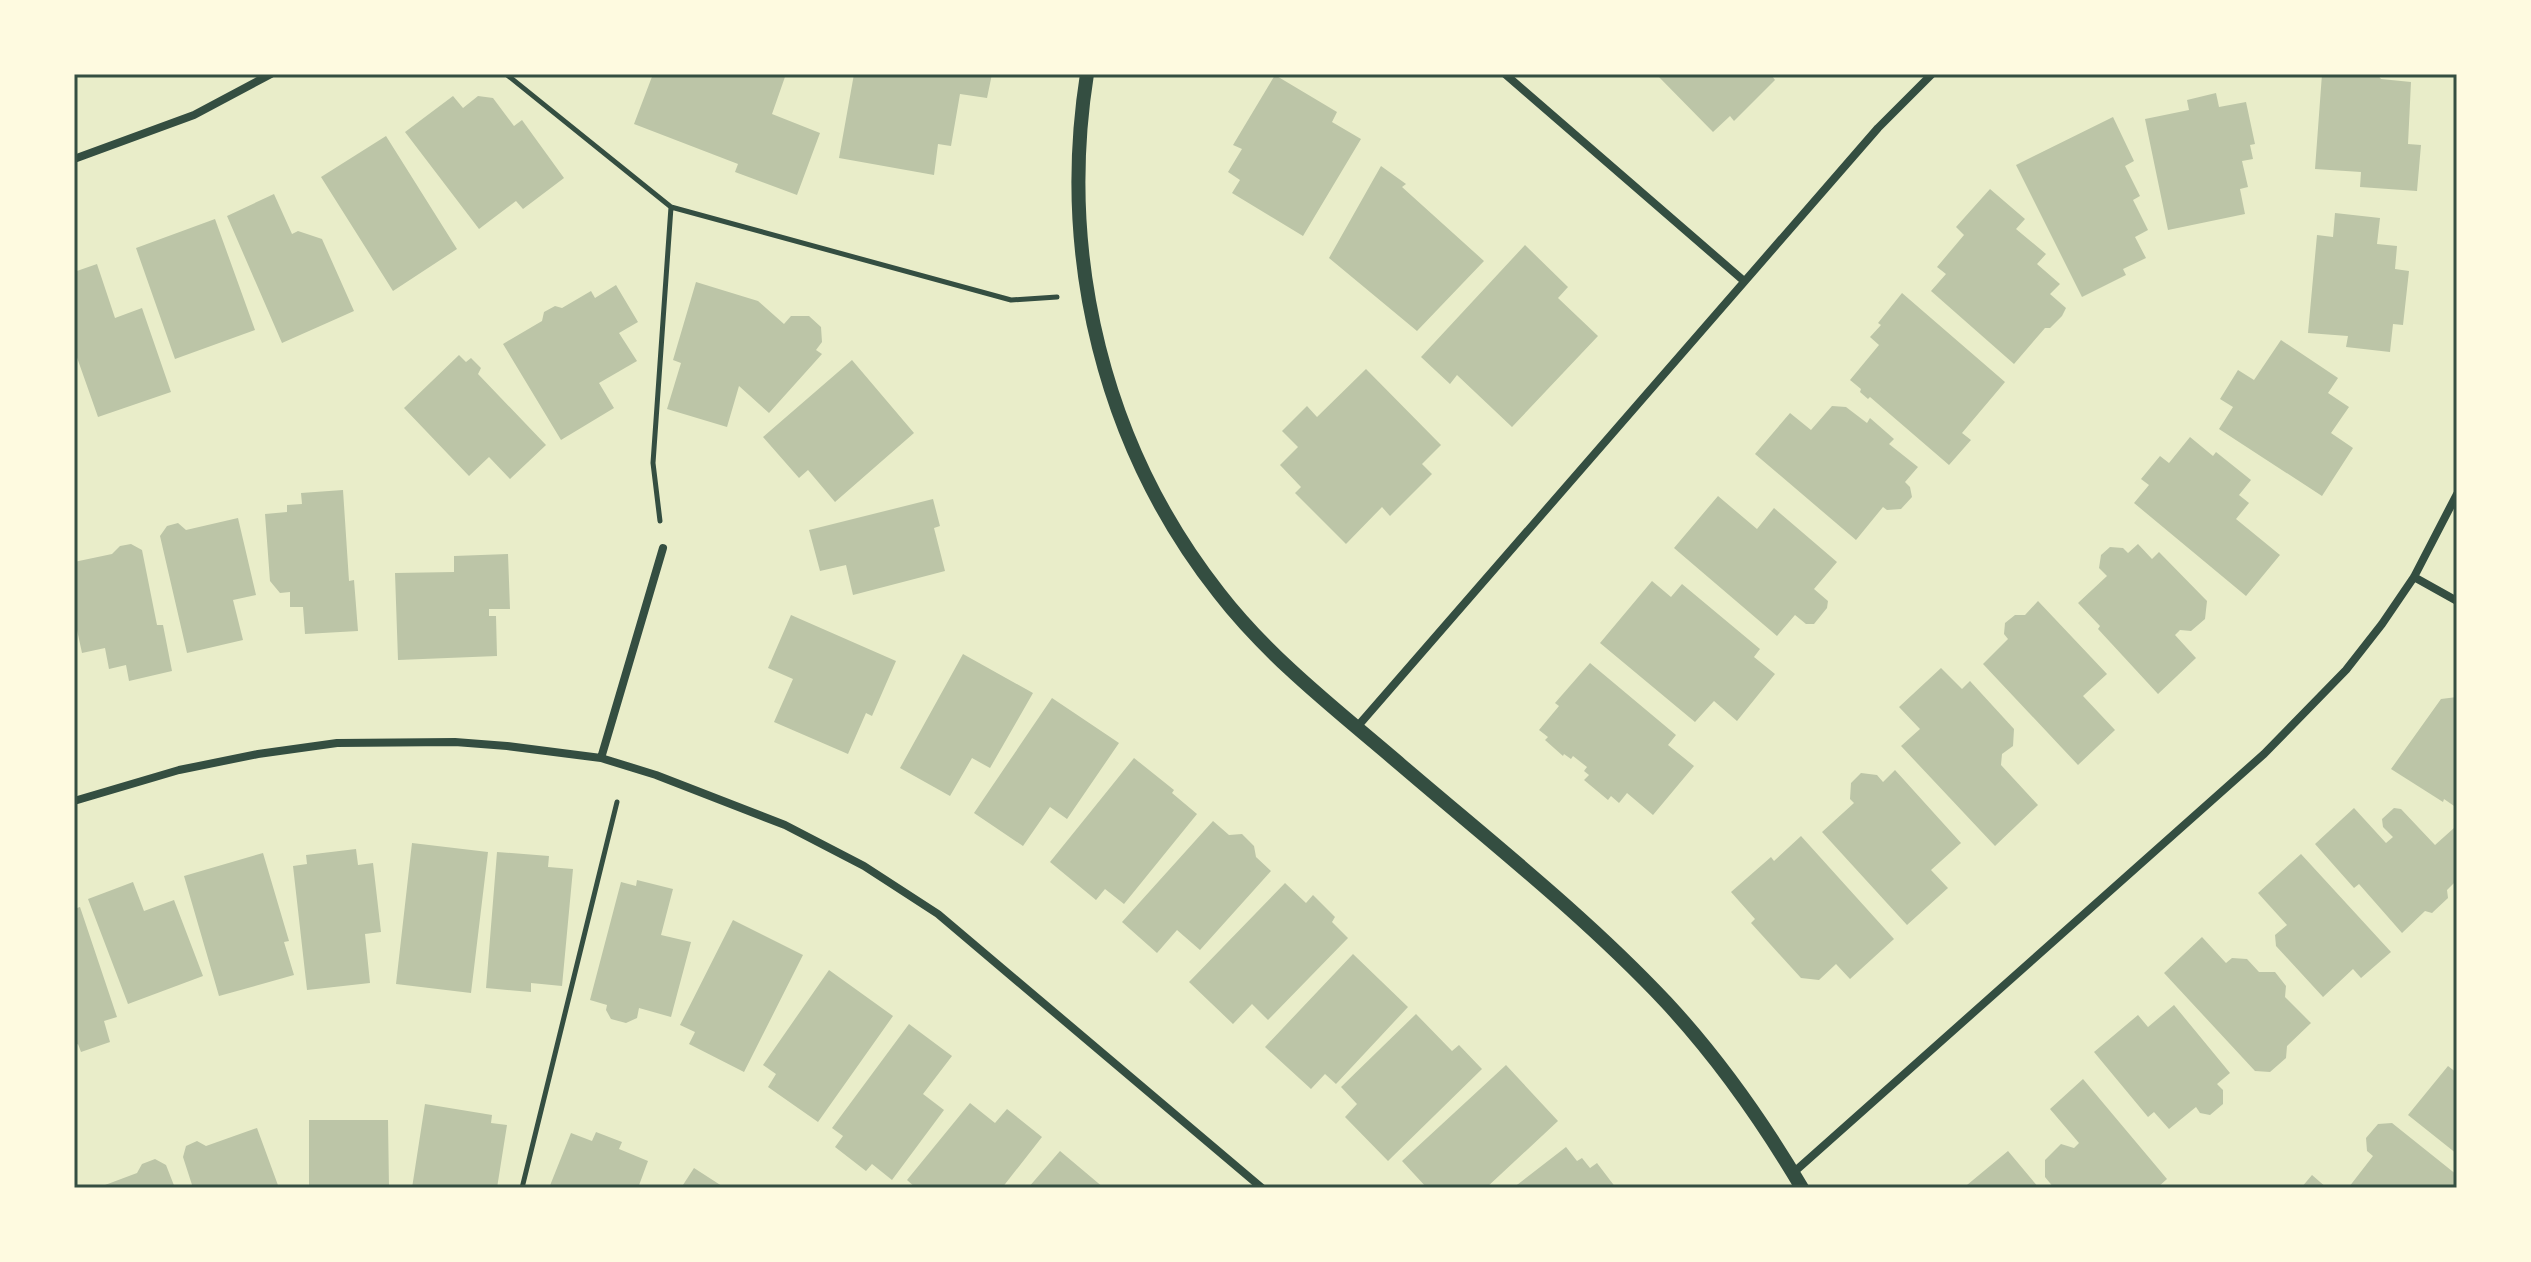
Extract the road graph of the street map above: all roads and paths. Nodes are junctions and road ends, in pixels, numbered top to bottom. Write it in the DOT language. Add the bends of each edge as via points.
graph roads {
  1 [pos="271,74"];
  2 [pos="506,74"];
  3 [pos="1087,74"];
  4 [pos="1505,74"];
  5 [pos="1932,74"];
  6 [pos="74,159"];
  7 [pos="671,207"];
  8 [pos="1744,281"];
  9 [pos="1087,296"];
  10 [pos="2457,494"];
  11 [pos="663,548"];
  12 [pos="2414,577"];
  13 [pos="2457,601"];
  14 [pos="1357,727"];
  15 [pos="601,758"];
  16 [pos="74,801"];
  17 [pos="617,802"];
  18 [pos="1793,1173"];
  19 [pos="522,1188"];
  20 [pos="1262,1188"];
  21 [pos="1802,1188"];
  1 -- 6 [label="street" via="194,115"];
  2 -- 7 [label="path"];
  3 -- 9 [label="street" via="1077,190"];
  4 -- 8 [label="street"];
  5 -- 8 [label="street"];
  7 -- 9 [label="path" via="1011,300"];
  7 -- 11 [label="path" via="653,463"];
  8 -- 14 [label="street"];
  9 -- 14 [label="street" via="1125,428 1189,551 1267,647"];
  10 -- 12 [label="street"];
  11 -- 15 [label="street"];
  12 -- 13 [label="street"];
  12 -- 18 [label="street" via="2346,670 2264,754"];
  14 -- 18 [label="street" via="1639,974 1721,1068"];
  15 -- 16 [label="street" via="455,742 337,743 179,770"];
  15 -- 20 [label="street" via="785,825 864,866 938,914"];
  17 -- 19 [label="path"];
  18 -- 21 [label="street"];
}
